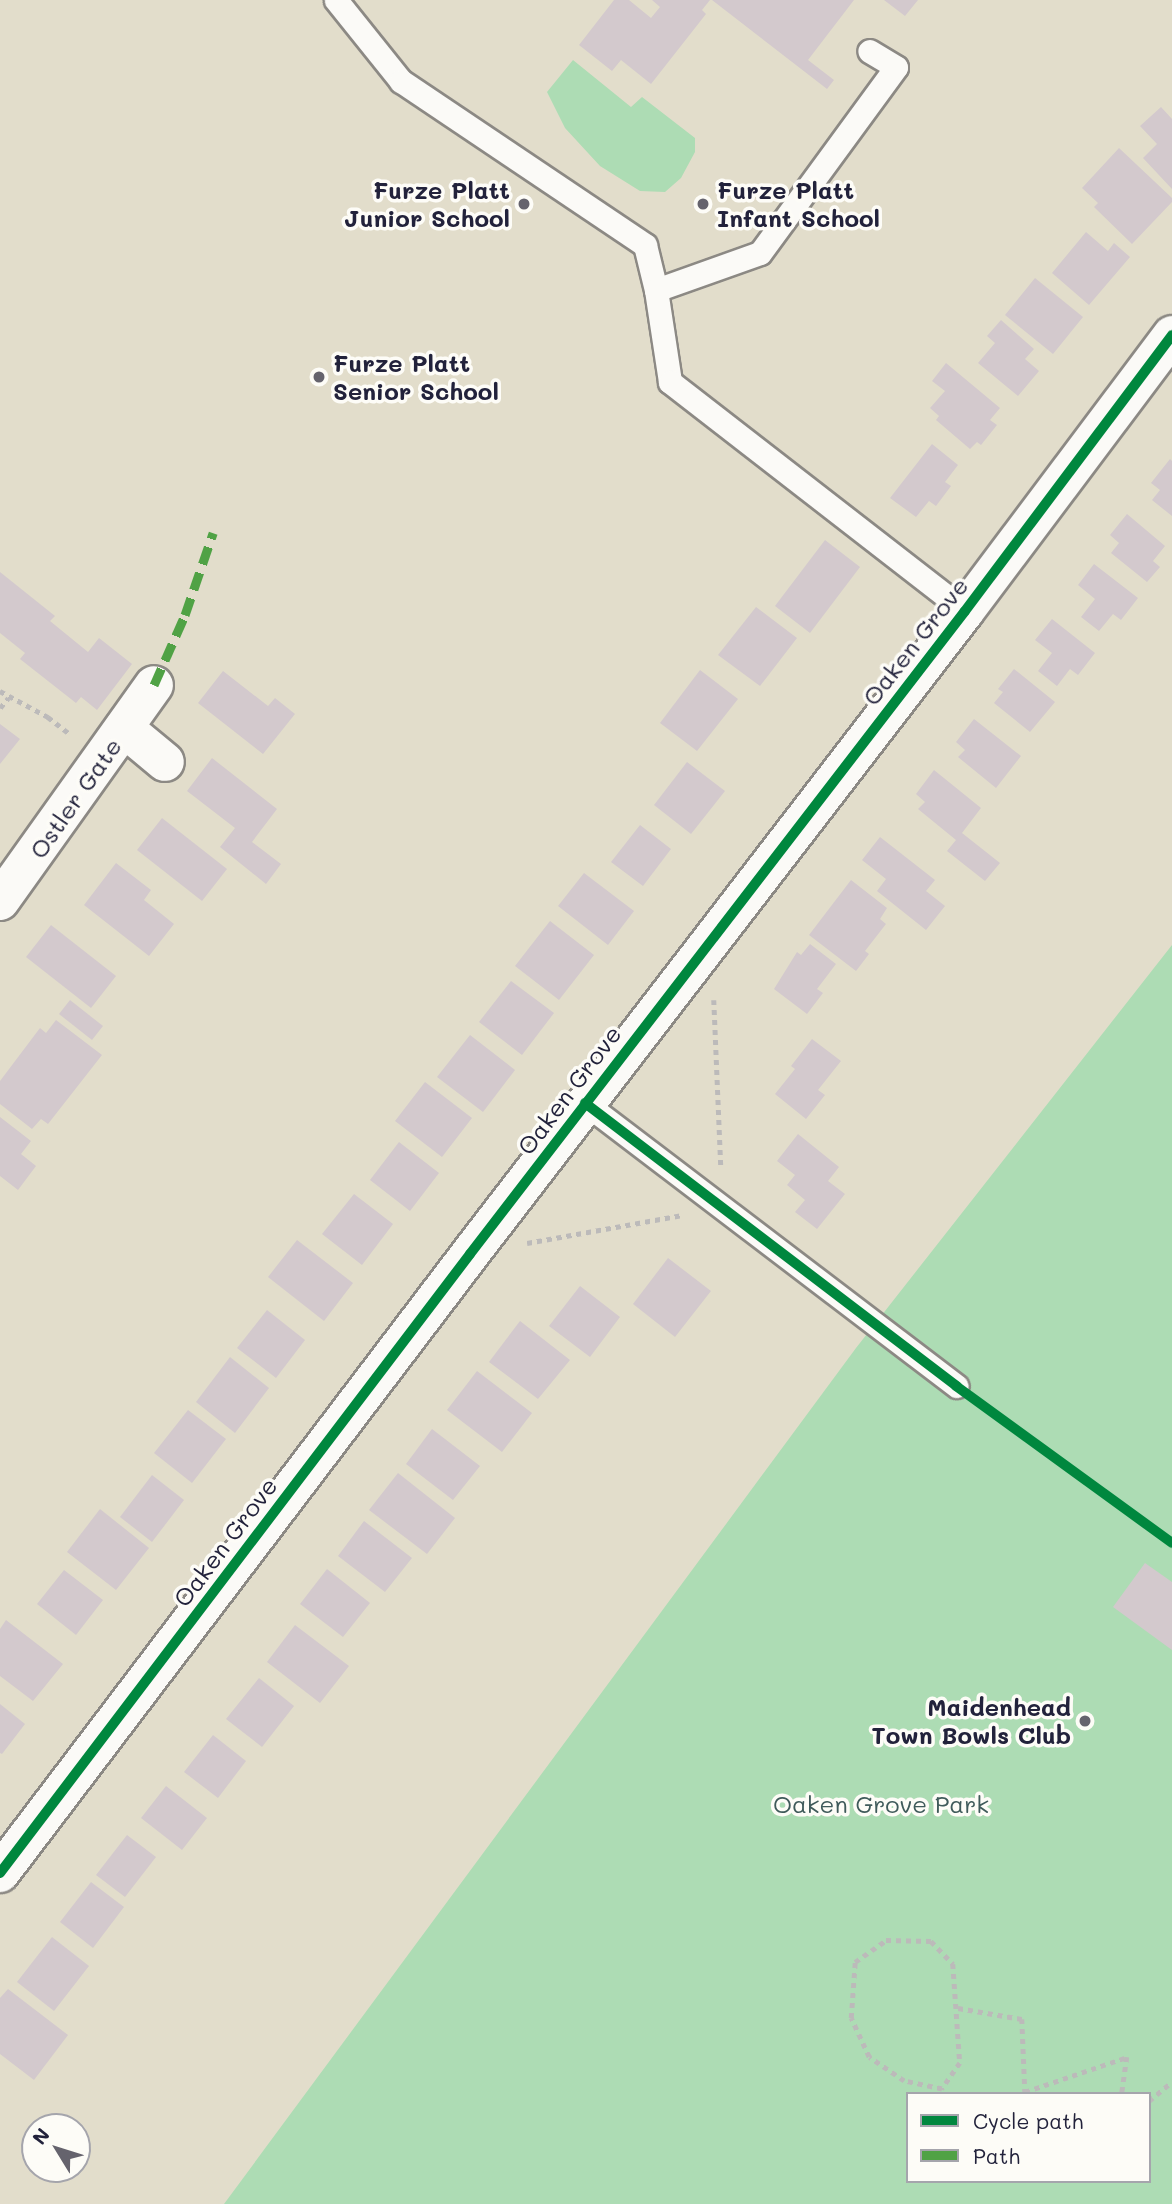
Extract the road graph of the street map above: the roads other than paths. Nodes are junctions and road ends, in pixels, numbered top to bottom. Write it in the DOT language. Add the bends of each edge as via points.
graph roads {
  1 [pos="336,0"];
  2 [pos="869,51"];
  3 [pos="656,290"];
  4 [pos="1172,335"];
  5 [pos="965,611"];
  6 [pos="154,685"];
  7 [pos="124,728"];
  8 [pos="166,762"];
  9 [pos="0,901"];
  10 [pos="585,1103"];
  11 [pos="956,1386"];
  12 [pos="0,1873"];
  1 -- 3 [label="lane" via="401,81 645,245"];
  2 -- 3 [label="lane" via="896,67 760,253"];
  3 -- 5 [label="lane" via="670,382"];
  4 -- 5 [label="street, Oaken Grove"];
  5 -- 10 [label="street, Oaken Grove"];
  6 -- 7 [label="street, Ostler Gate"];
  7 -- 8 [label="street, Ostler Gate"];
  7 -- 9 [label="street, Ostler Gate"];
  10 -- 11 [label="lane"];
  10 -- 12 [label="street, Oaken Grove"];
}
